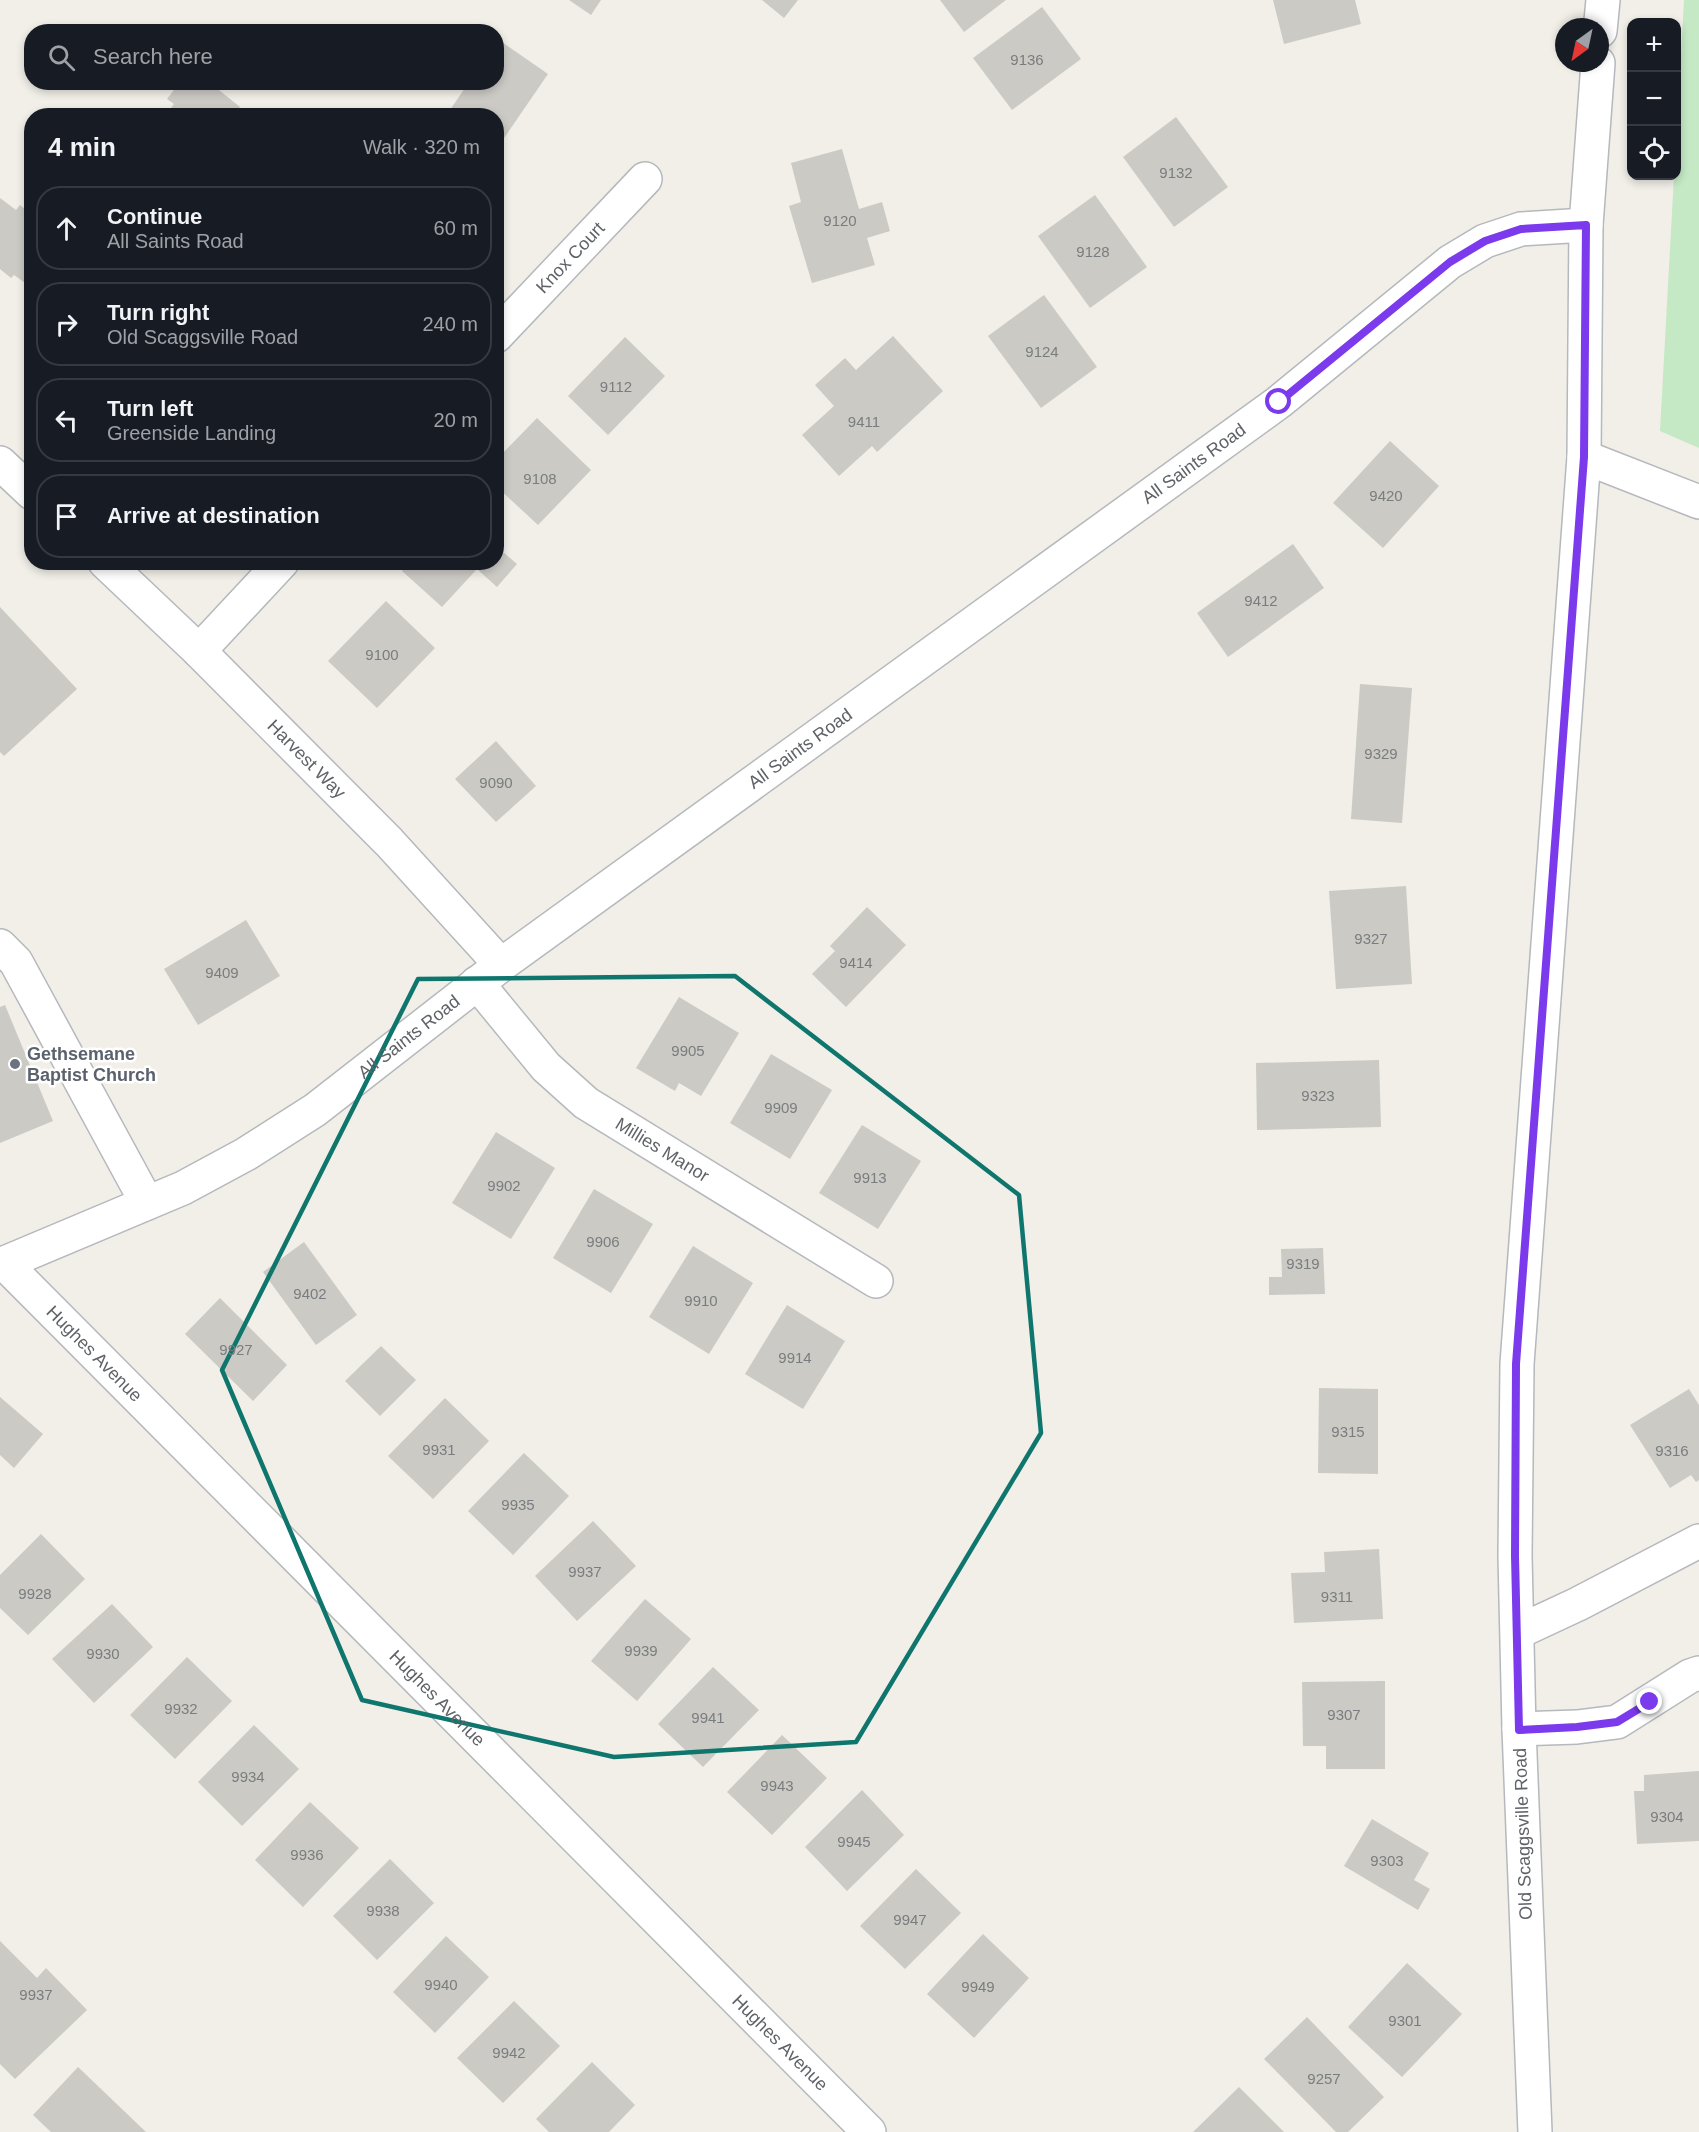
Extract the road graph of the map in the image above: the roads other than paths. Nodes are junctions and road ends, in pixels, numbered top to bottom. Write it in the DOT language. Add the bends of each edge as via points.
graph roads {
  1 [pos="1604,0"];
  2 [pos="1602,18"];
  3 [pos="1597,72"];
  4 [pos="645,179"];
  5 [pos="1586,225"];
  6 [pos="504,328"];
  7 [pos="1584,457"];
  8 [pos="0,463"];
  9 [pos="24,486"];
  10 [pos="1699,502"];
  11 [pos="113,570"];
  12 [pos="275,570"];
  13 [pos="199,651"];
  14 [pos="0,946"];
  15 [pos="489,974"];
  16 [pos="147,1203"];
  17 [pos="2,1264"];
  18 [pos="876,1281"];
  19 [pos="1699,1541"];
  20 [pos="1518,1632"];
  21 [pos="1699,1673"];
  22 [pos="1519,1730"];
  23 [pos="1528,2128"];
  24 [pos="868,2132"];
  1 -- 2 [label="street"];
  3 -- 5 [label="street, Old Scaggsville Road"];
  4 -- 6 [label="street, Knox Court"];
  5 -- 7 [label="street, Old Scaggsville Road"];
  5 -- 15 [label="street, All Saints Road" via="1521,229 1485,241 1450,262 1279,402"];
  7 -- 10 [label="street"];
  7 -- 20 [label="street, Old Scaggsville Road" via="1516,1364"];
  8 -- 9 [label="street"];
  11 -- 13 [label="street, Harvest Way"];
  12 -- 13 [label="street"];
  13 -- 15 [label="street, Harvest Way" via="389,842"];
  14 -- 16 [label="street" via="16,962"];
  15 -- 16 [label="street, All Saints Road" via="315,1110 246,1154"];
  15 -- 18 [label="street, Millies Manor" via="546,1067 586,1103"];
  16 -- 17 [label="street, All Saints Road"];
  17 -- 24 [label="street, Hughes Avenue"];
  19 -- 20 [label="street"];
  20 -- 22 [label="street, Old Scaggsville Road"];
  21 -- 22 [label="street" via="1617,1722"];
  22 -- 23 [label="street, Old Scaggsville Road"];
}
